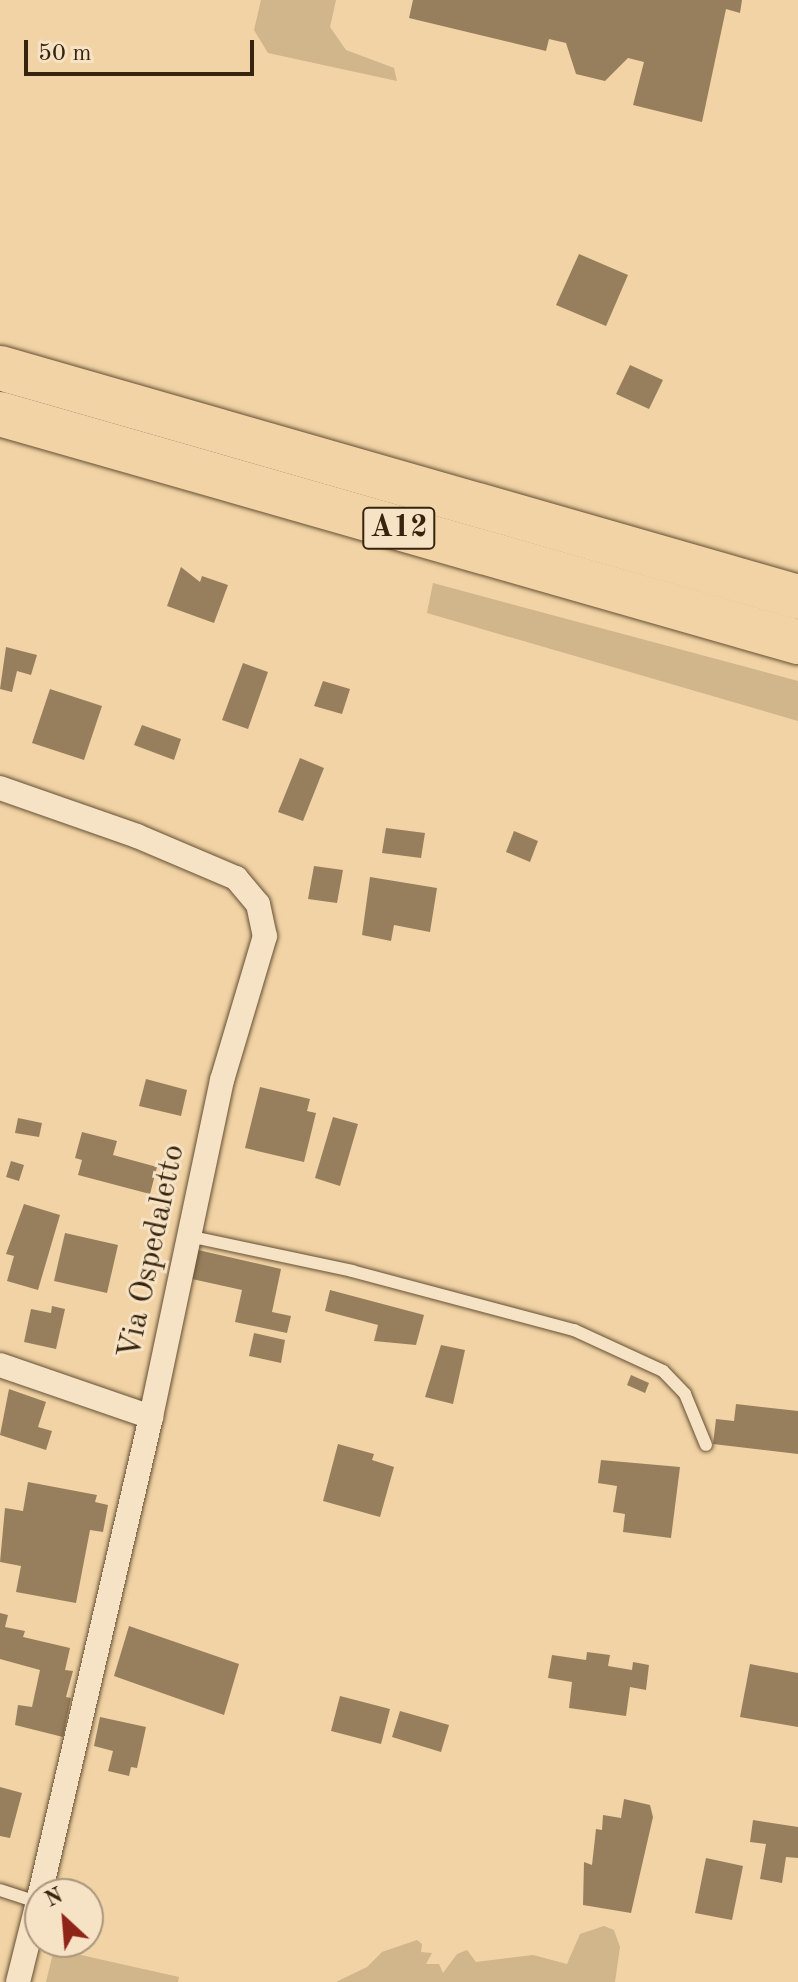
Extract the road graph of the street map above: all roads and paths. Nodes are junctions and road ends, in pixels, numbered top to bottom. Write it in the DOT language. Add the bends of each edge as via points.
graph roads {
  1 [pos="0,368"];
  2 [pos="0,414"];
  3 [pos="509,513"];
  4 [pos="798,569"];
  5 [pos="798,597"];
  6 [pos="798,642"];
  7 [pos="0,788"];
  8 [pos="188,1236"];
  9 [pos="0,1365"];
  10 [pos="151,1417"];
  11 [pos="706,1445"];
  12 [pos="43,1878"];
  13 [pos="0,1890"];
  14 [pos="24,1894"];
  15 [pos="24,1958"];
  16 [pos="18,1982"];
  1 -- 3 [label="highway, A12"];
  2 -- 6 [label="highway, A12"];
  3 -- 4 [label="highway" via="650,535"];
  3 -- 5 [label="highway, A12"];
  7 -- 8 [label="street, Via Ospedaletto" via="236,878 258,904 265,936 261,960 222,1080"];
  8 -- 10 [label="street, Via Ospedaletto"];
  8 -- 11 [label="lane" via="352,1271 574,1330 663,1371 685,1394"];
  9 -- 10 [label="street"];
  10 -- 12 [label="street, Via Ospedaletto"];
  13 -- 14 [label="lane"];
  15 -- 16 [label="street, Via Ospedaletto"];
}
